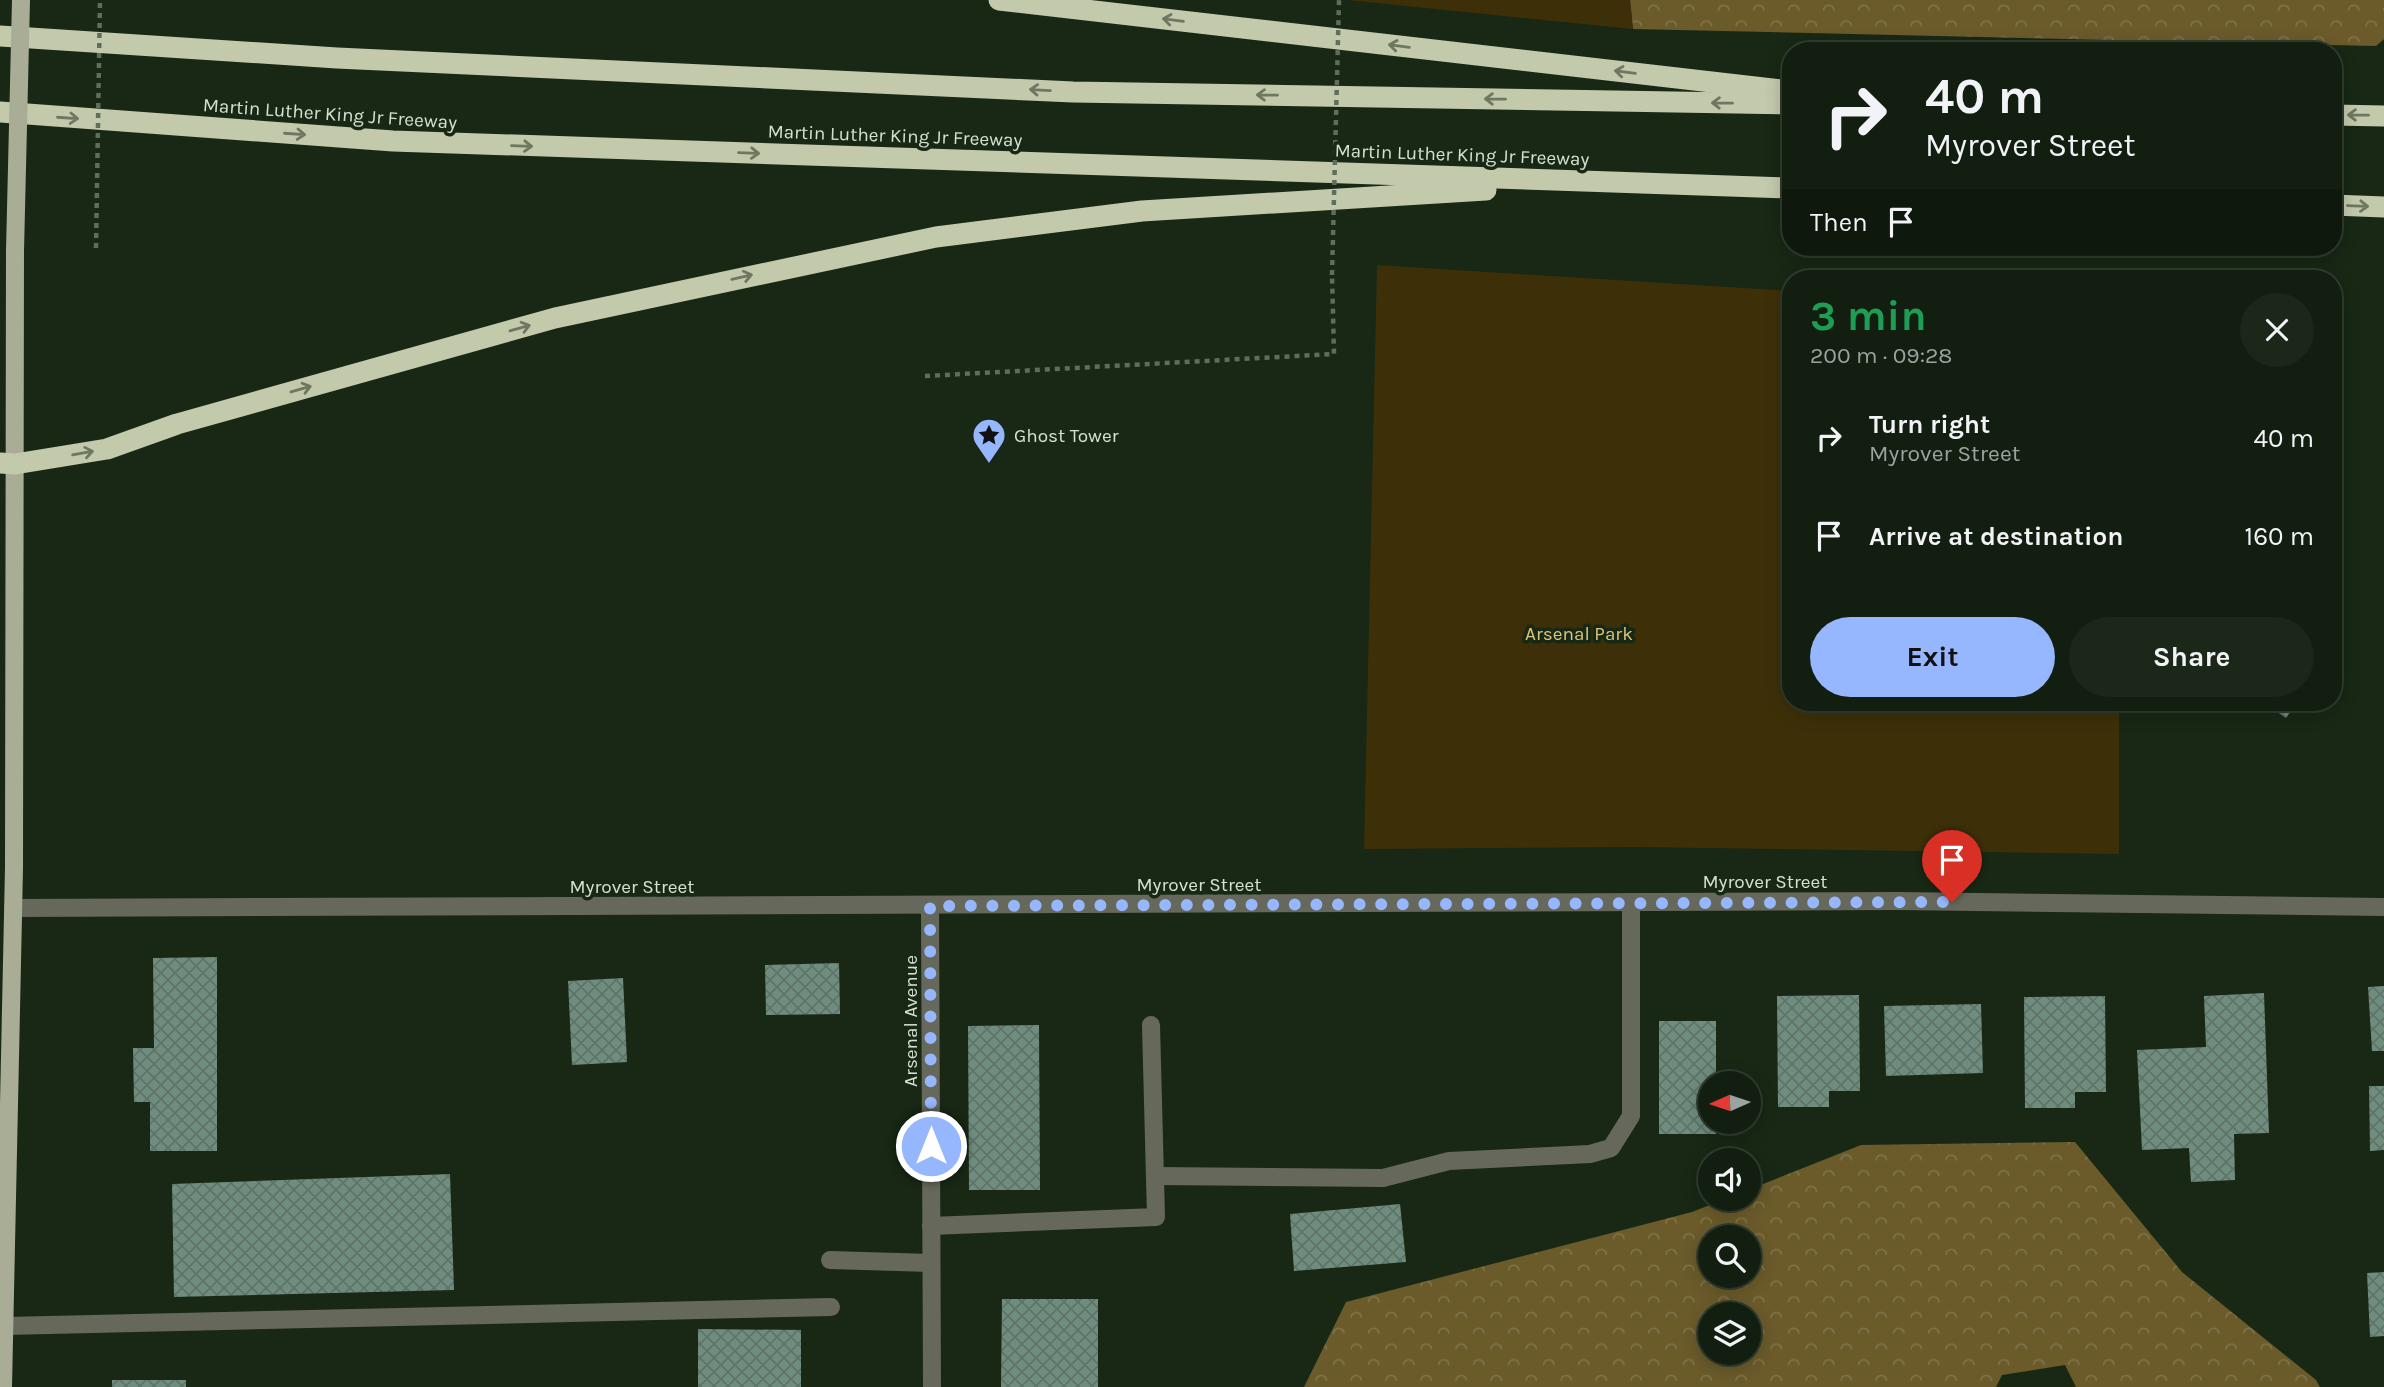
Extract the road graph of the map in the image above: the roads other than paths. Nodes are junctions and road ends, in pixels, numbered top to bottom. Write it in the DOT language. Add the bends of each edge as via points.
graph roads {
  1 [pos="21,0"];
  2 [pos="999,0"];
  3 [pos="0,36"];
  4 [pos="1782,90"];
  5 [pos="1782,104"];
  6 [pos="0,112"];
  7 [pos="2342,115"];
  8 [pos="2384,116"];
  9 [pos="1611,182"];
  10 [pos="1782,188"];
  11 [pos="2342,205"];
  12 [pos="2384,207"];
  13 [pos="8,463"];
  14 [pos="7,748"];
  15 [pos="7,868"];
  16 [pos="1632,903"];
  17 [pos="930,906"];
  18 [pos="2384,907"];
  19 [pos="13,908"];
  20 [pos="1151,1025"];
  21 [pos="5,1026"];
  22 [pos="1155,1176"];
  23 [pos="931,1226"];
  24 [pos="830,1260"];
  25 [pos="931,1263"];
  26 [pos="831,1307"];
  27 [pos="5,1326"];
  28 [pos="3,1387"];
  29 [pos="932,1387"];
  1 -- 13 [label="main road, bridge"];
  4 -- 2 [label="highway, one-way"];
  5 -- 3 [label="highway, one-way" via="1073,92 337,58"];
  6 -- 9 [label="highway, Martin Luther King Jr Freeway, one-way" via="393,141"];
  8 -- 7 [label="highway, one-way"];
  9 -- 10 [label="highway, Martin Luther King Jr Freeway"];
  13 -- 9 [label="highway, one-way" via="107,449 177,424 555,318 936,237 1142,211"];
  11 -- 12 [label="highway, one-way"];
  13 -- 14 [label="main road"];
  14 -- 15 [label="main road"];
  15 -- 19 [label="main road"];
  16 -- 17 [label="street, Myrover Street"];
  16 -- 18 [label="street, Myrover Street"];
  16 -- 22 [label="street" via="1631,1116 1611,1148 1590,1154 1448,1161 1384,1178"];
  17 -- 19 [label="street, Myrover Street"];
  17 -- 23 [label="street, Arsenal Avenue"];
  19 -- 21 [label="main road"];
  20 -- 22 [label="street"];
  21 -- 27 [label="main road"];
  22 -- 23 [label="street" via="1156,1217"];
  23 -- 25 [label="street, Arsenal Avenue"];
  24 -- 25 [label="street"];
  25 -- 29 [label="street, Arsenal Avenue"];
  26 -- 27 [label="street"];
  27 -- 28 [label="main road"];
}
